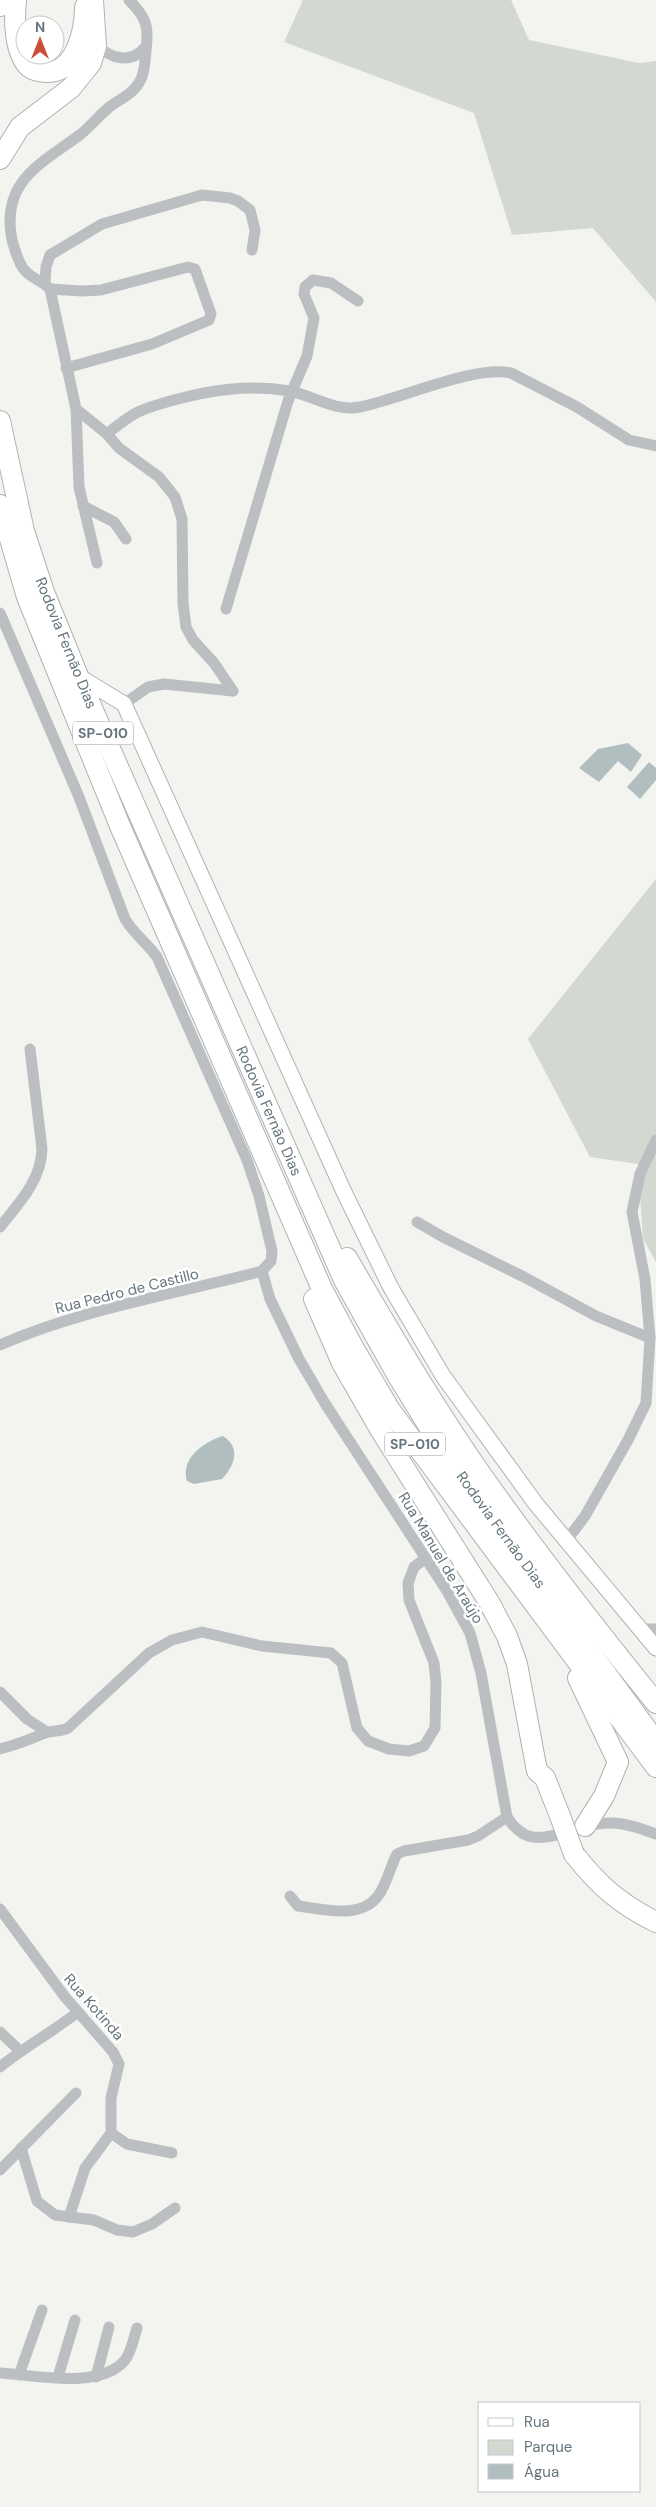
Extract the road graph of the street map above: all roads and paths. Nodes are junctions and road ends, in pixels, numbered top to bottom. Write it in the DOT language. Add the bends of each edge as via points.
graph roads {
  1 [pos="1,0"];
  2 [pos="16,0"];
  3 [pos="84,0"];
  4 [pos="93,0"];
  5 [pos="130,0"];
  6 [pos="0,6"];
  7 [pos="96,44"];
  8 [pos="146,46"];
  9 [pos="0,159"];
  10 [pos="252,250"];
  11 [pos="47,286"];
  12 [pos="358,301"];
  13 [pos="66,368"];
  14 [pos="293,392"];
  15 [pos="76,409"];
  16 [pos="0,421"];
  17 [pos="107,434"];
  18 [pos="656,446"];
  19 [pos="0,505"];
  20 [pos="82,506"];
  21 [pos="126,540"];
  22 [pos="97,563"];
  23 [pos="226,609"];
  24 [pos="0,613"];
  25 [pos="78,676"];
  26 [pos="124,704"];
  27 [pos="30,1049"];
  28 [pos="233,1085"];
  29 [pos="656,1140"];
  30 [pos="296,1172"];
  31 [pos="417,1222"];
  32 [pos="0,1227"];
  33 [pos="262,1271"];
  34 [pos="309,1288"];
  35 [pos="650,1338"];
  36 [pos="0,1345"];
  37 [pos="363,1365"];
  38 [pos="567,1540"];
  39 [pos="426,1558"];
  40 [pos="639,1629"];
  41 [pos="656,1629"];
  42 [pos="556,1633"];
  43 [pos="656,1648"];
  44 [pos="0,1692"];
  45 [pos="656,1704"];
  46 [pos="47,1732"];
  47 [pos="656,1742"];
  48 [pos="0,1749"];
  49 [pos="656,1766"];
  50 [pos="507,1817"];
  51 [pos="585,1826"];
  52 [pos="656,1834"];
  53 [pos="290,1896"];
  54 [pos="0,1909"];
  55 [pos="656,1922"];
  56 [pos="78,2012"];
  57 [pos="0,2032"];
  58 [pos="20,2051"];
  59 [pos="0,2067"];
  60 [pos="76,2093"];
  61 [pos="111,2133"];
  62 [pos="21,2148"];
  63 [pos="172,2153"];
  64 [pos="0,2170"];
  65 [pos="175,2208"];
  66 [pos="69,2217"];
  67 [pos="42,2310"];
  68 [pos="75,2320"];
  69 [pos="109,2327"];
  70 [pos="137,2328"];
  71 [pos="0,2374"];
  72 [pos="19,2375"];
  73 [pos="58,2377"];
  74 [pos="96,2377"];
  1 -- 6 [label="highway"];
  2 -- 3 [label="highway" via="17,38 21,52 30,67 40,72 53,72 70,59 76,49 82,30"];
  4 -- 7 [label="highway"];
  5 -- 8 [label="street" via="147,24"];
  7 -- 8 [label="street" via="105,54 122,58 137,55"];
  7 -- 9 [label="highway" via="91,63 83,75 72,88 20,127"];
  8 -- 11 [label="street" via="143,72 135,88 23,176 11,193 8,219 16,252 29,275"];
  10 -- 11 [label="street" via="255,230 250,210 230,198 202,195 102,224 50,255 46,267"];
  11 -- 13 [label="street"];
  11 -- 13 [label="street" via="82,292 100,290 188,267 196,269 210,314 209,320 152,344"];
  12 -- 14 [label="street" via="325,280 313,280 305,286 304,294 314,318 306,356"];
  13 -- 15 [label="street"];
  14 -- 17 [label="street" via="240,388 190,396 140,410"];
  14 -- 18 [label="street" via="349,408 359,407 485,371 501,371 577,407 629,440"];
  14 -- 23 [label="street"];
  15 -- 17 [label="street"];
  15 -- 20 [label="street"];
  16 -- 25 [label="highway, Rodovia Fernão Dias / SP-010" via="24,531 44,592"];
  17 -- 26 [label="street" via="119,448 159,477 175,496 182,519 182,603 186,627 233,691 164,684 148,687"];
  19 -- 28 [label="highway, Rodovia Fernão Dias / SP-010" via="27,597 120,826"];
  20 -- 21 [label="street" via="114,522"];
  20 -- 22 [label="street"];
  24 -- 33 [label="street" via="79,797 125,919 133,933 146,942 157,957 247,1160 272,1251 271,1261"];
  25 -- 26 [label="street"];
  25 -- 30 [label="highway, Rodovia Fernão Dias / SP-010"];
  26 -- 38 [label="street" via="340,1183 391,1288 443,1376 536,1504"];
  27 -- 32 [label="street" via="42,1161 34,1184"];
  28 -- 34 [label="highway" via="256,1165"];
  28 -- 37 [label="highway, Rodovia Fernão Dias / SP-010" via="322,1289"];
  29 -- 35 [label="street" via="640,1174 632,1212 645,1279"];
  30 -- 45 [label="highway" via="406,1357 483,1477"];
  30 -- 47 [label="highway, Rodovia Fernão Dias / SP-010" via="344,1280 447,1456"];
  31 -- 35 [label="street" via="596,1316"];
  33 -- 36 [label="street, Rua Pedro de Castillo" via="90,1314"];
  33 -- 39 [label="street, Rua Manuel de Araújo" via="270,1299 326,1405"];
  34 -- 37 [label="highway"];
  34 -- 55 [label="highway, bridge" via="342,1363 507,1636 516,1664 537,1771 545,1778 574,1854 595,1881 618,1901"];
  35 -- 38 [label="street" via="648,1389 643,1413 585,1516"];
  37 -- 42 [label="highway, Rodovia Fernão Dias / SP-010" via="390,1410"];
  38 -- 40 [label="street"];
  39 -- 46 [label="street" via="414,1567 408,1583 409,1600 434,1663 436,1683 435,1728 424,1746 409,1751 396,1750 368,1741 357,1728 342,1663 331,1653 262,1646 202,1632 172,1640 149,1653 68,1728"];
  39 -- 50 [label="street, Rua Manuel de Araújo" via="470,1633"];
  40 -- 41 [label="street"];
  40 -- 43 [label="street"];
  42 -- 49 [label="highway, Rodovia Fernão Dias / SP-010"];
  42 -- 51 [label="highway" via="618,1762 604,1796"];
  44 -- 46 [label="street" via="27,1719"];
  46 -- 48 [label="street"];
  50 -- 51 [label="street" via="519,1831 537,1839"];
  50 -- 53 [label="street" via="468,1840 397,1854 378,1897 359,1910 298,1906"];
  51 -- 52 [label="street" via="608,1822 626,1824"];
  54 -- 56 [label="street, Rua Kotinda" via="18,1937"];
  56 -- 58 [label="street" via="49,2035"];
  56 -- 61 [label="street, Rua Kotinda" via="118,2058"];
  57 -- 58 [label="street"];
  58 -- 59 [label="street"];
  60 -- 62 [label="street"];
  61 -- 63 [label="street" via="127,2144"];
  61 -- 66 [label="street" via="86,2168"];
  62 -- 64 [label="street"];
  62 -- 66 [label="street" via="37,2201 55,2215"];
  65 -- 66 [label="street" via="133,2232 117,2230 94,2220"];
  67 -- 72 [label="street"];
  68 -- 73 [label="street"];
  69 -- 74 [label="street"];
  70 -- 74 [label="street" via="126,2360 106,2375"];
  71 -- 72 [label="street"];
  72 -- 73 [label="street"];
  73 -- 74 [label="street"];
}
